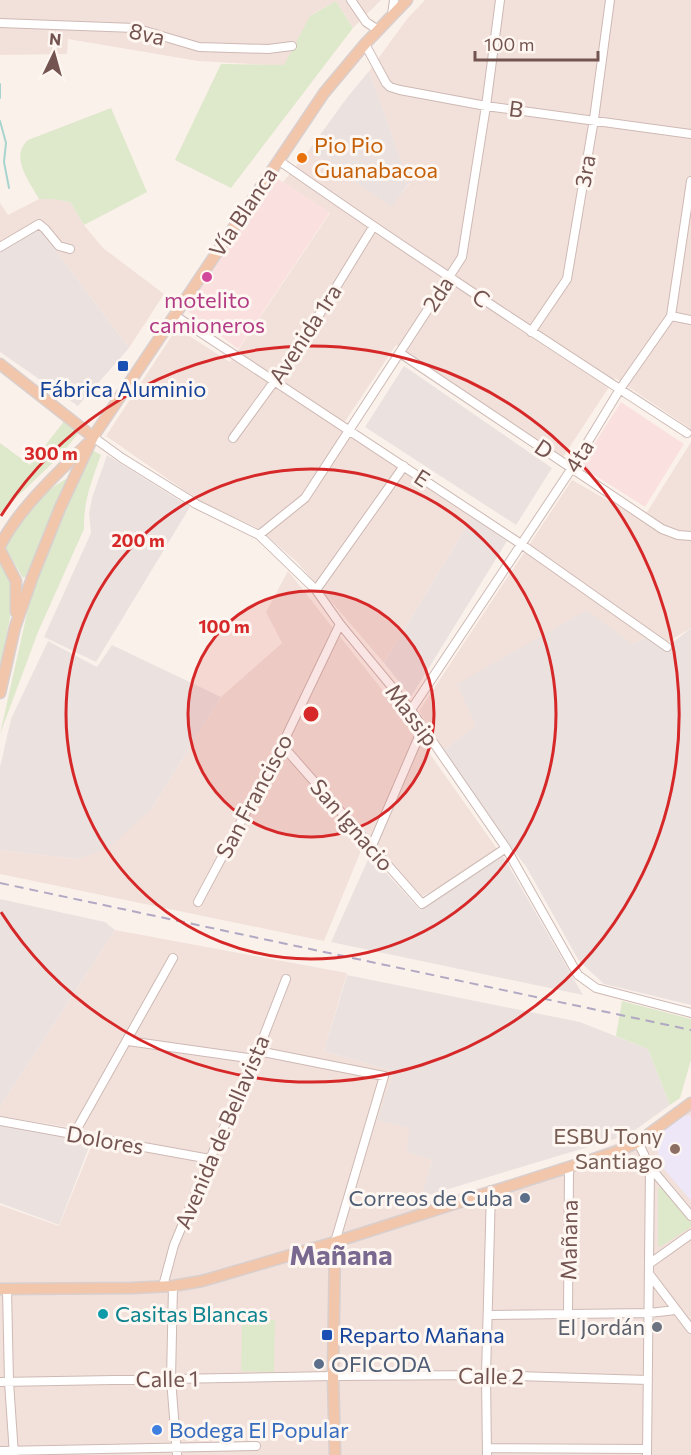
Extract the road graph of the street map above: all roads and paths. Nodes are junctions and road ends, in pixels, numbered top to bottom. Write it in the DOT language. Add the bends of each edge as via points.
graph roads {
  1 [pos="351,0"];
  2 [pos="394,0"];
  3 [pos="407,0"];
  4 [pos="500,0"];
  5 [pos="610,0"];
  6 [pos="392,15"];
  7 [pos="0,23"];
  8 [pos="378,30"];
  9 [pos="365,44"];
  10 [pos="292,46"];
  11 [pos="486,106"];
  12 [pos="594,119"];
  13 [pos="691,134"];
  14 [pos="278,160"];
  15 [pos="691,181"];
  16 [pos="373,227"];
  17 [pos="0,247"];
  18 [pos="70,249"];
  19 [pos="450,276"];
  20 [pos="174,315"];
  21 [pos="671,316"];
  22 [pos="691,320"];
  23 [pos="531,332"];
  24 [pos="400,353"];
  25 [pos="0,364"];
  26 [pos="274,381"];
  27 [pos="620,389"];
  28 [pos="350,430"];
  29 [pos="687,433"];
  30 [pos="93,437"];
  31 [pos="233,438"];
  32 [pos="404,466"];
  33 [pos="572,468"];
  34 [pos="12,525"];
  35 [pos="0,529"];
  36 [pos="259,536"];
  37 [pos="691,536"];
  38 [pos="521,543"];
  39 [pos="0,548"];
  40 [pos="316,590"];
  41 [pos="340,624"];
  42 [pos="15,627"];
  43 [pos="667,647"];
  44 [pos="0,693"];
  45 [pos="411,710"];
  46 [pos="423,727"];
  47 [pos="282,745"];
  48 [pos="371,848"];
  49 [pos="506,848"];
  50 [pos="198,902"];
  51 [pos="174,958"];
  52 [pos="286,980"];
  53 [pos="691,1013"];
  54 [pos="128,1041"];
  55 [pos="256,1055"];
  56 [pos="691,1103"];
  57 [pos="0,1120"];
  58 [pos="74,1134"];
  59 [pos="638,1142"];
  60 [pos="210,1159"];
  61 [pos="569,1167"];
  62 [pos="650,1167"];
  63 [pos="491,1190"];
  64 [pos="691,1216"];
  65 [pos="691,1234"];
  66 [pos="335,1242"];
  67 [pos="649,1264"];
  68 [pos="649,1275"];
  69 [pos="168,1286"];
  70 [pos="4,1289"];
  71 [pos="676,1310"];
  72 [pos="649,1313"];
  73 [pos="568,1314"];
  74 [pos="489,1315"];
  75 [pos="691,1329"];
  76 [pos="486,1375"];
  77 [pos="333,1376"];
  78 [pos="171,1380"];
  79 [pos="648,1380"];
  80 [pos="4,1382"];
  81 [pos="256,1446"];
  82 [pos="0,1451"];
  83 [pos="177,1451"];
  84 [pos="487,1452"];
  85 [pos="647,1452"];
  86 [pos="14,1453"];
  87 [pos="335,1455"];
  1 -- 8 [label="street" via="366,22"];
  2 -- 6 [label="street"];
  3 -- 6 [label="main road, Vía Blanca"];
  4 -- 11 [label="street, 2da"];
  5 -- 12 [label="street, 3ra"];
  6 -- 8 [label="main road, Vía Blanca"];
  7 -- 10 [label="street, 8va" via="135,28 199,47"];
  8 -- 9 [label="main road, Vía Blanca"];
  9 -- 11 [label="street, B" via="390,87"];
  9 -- 14 [label="main road, Vía Blanca" via="324,93"];
  11 -- 12 [label="street, B"];
  11 -- 19 [label="street, 2da" via="462,257"];
  12 -- 13 [label="street, B"];
  12 -- 23 [label="street, 3ra" via="567,279"];
  14 -- 16 [label="street, C"];
  14 -- 20 [label="main road, Vía Blanca"];
  15 -- 21 [label="street, 4ta"];
  16 -- 19 [label="street, C"];
  16 -- 26 [label="street, Avenida 1ra"];
  17 -- 18 [label="street" via="39,224 59,246"];
  19 -- 23 [label="street, C"];
  19 -- 24 [label="street, 2da"];
  20 -- 26 [label="street, E"];
  20 -- 30 [label="main road, Vía Blanca"];
  21 -- 22 [label="street"];
  21 -- 27 [label="street, 4ta"];
  23 -- 27 [label="street, C"];
  24 -- 28 [label="street, 2da"];
  24 -- 33 [label="street, D"];
  25 -- 30 [label="main road"];
  26 -- 28 [label="street, E"];
  26 -- 31 [label="street, Avenida 1ra"];
  27 -- 29 [label="street, C"];
  27 -- 33 [label="street, 4ta"];
  28 -- 32 [label="street, E"];
  28 -- 36 [label="street, 2da" via="305,498"];
  30 -- 34 [label="main road, Vía Blanca"];
  30 -- 36 [label="street, Massip" via="196,504"];
  30 -- 42 [label="main road, Vía Blanca" via="60,508"];
  32 -- 38 [label="street, E"];
  32 -- 40 [label="street"];
  33 -- 37 [label="street, D" via="662,529"];
  33 -- 38 [label="street, 4ta"];
  34 -- 35 [label="main road"];
  34 -- 39 [label="main road, Vía Blanca"];
  36 -- 40 [label="street, Massip"];
  38 -- 43 [label="street, E"];
  38 -- 45 [label="street, 4ta"];
  39 -- 42 [label="main road" via="16,581"];
  40 -- 41 [label="street, Massip"];
  41 -- 45 [label="street, Massip"];
  41 -- 47 [label="street, San Francisco"];
  42 -- 44 [label="main road, Vía Blanca"];
  45 -- 46 [label="street, Massip"];
  46 -- 48 [label="street"];
  46 -- 49 [label="street, Massip"];
  47 -- 48 [label="street, San Ignacio"];
  47 -- 50 [label="street, San Francisco"];
  48 -- 49 [label="street, San Ignacio" via="422,904"];
  49 -- 53 [label="street, Massip" via="578,975 596,988"];
  51 -- 54 [label="street"];
  52 -- 55 [label="street, Avenida de Bellavista"];
  54 -- 55 [label="street"];
  54 -- 58 [label="street"];
  55 -- 60 [label="street, Avenida de Bellavista"];
  55 -- 66 [label="street" via="384,1076"];
  56 -- 59 [label="main road"];
  57 -- 58 [label="street, Dolores"];
  58 -- 60 [label="street, Dolores"];
  59 -- 61 [label="main road"];
  59 -- 62 [label="street"];
  60 -- 69 [label="street, Avenida de Bellavista" via="174,1245"];
  61 -- 63 [label="main road"];
  61 -- 73 [label="street, Mañana"];
  62 -- 64 [label="street"];
  62 -- 67 [label="street"];
  63 -- 66 [label="main road"];
  63 -- 74 [label="street"];
  65 -- 67 [label="street"];
  66 -- 69 [label="main road" via="208,1279"];
  66 -- 77 [label="main road"];
  67 -- 68 [label="street"];
  68 -- 71 [label="street"];
  68 -- 72 [label="street"];
  69 -- 70 [label="main road"];
  69 -- 78 [label="street, Avenida de Bellavista"];
  70 -- 80 [label="street"];
  71 -- 72 [label="street"];
  71 -- 75 [label="street"];
  72 -- 73 [label="street"];
  72 -- 79 [label="street"];
  73 -- 74 [label="street"];
  74 -- 76 [label="street"];
  76 -- 77 [label="street, Calle 2"];
  76 -- 79 [label="street, Calle 2"];
  76 -- 84 [label="street"];
  77 -- 78 [label="street, Calle 1"];
  77 -- 87 [label="main road"];
  78 -- 80 [label="street, Calle 1"];
  78 -- 83 [label="street, Avenida de Bellavista"];
  79 -- 85 [label="street"];
  80 -- 86 [label="street"];
  81 -- 83 [label="street"];
  82 -- 86 [label="street"];
  83 -- 86 [label="street"];
  84 -- 85 [label="street"];
}
